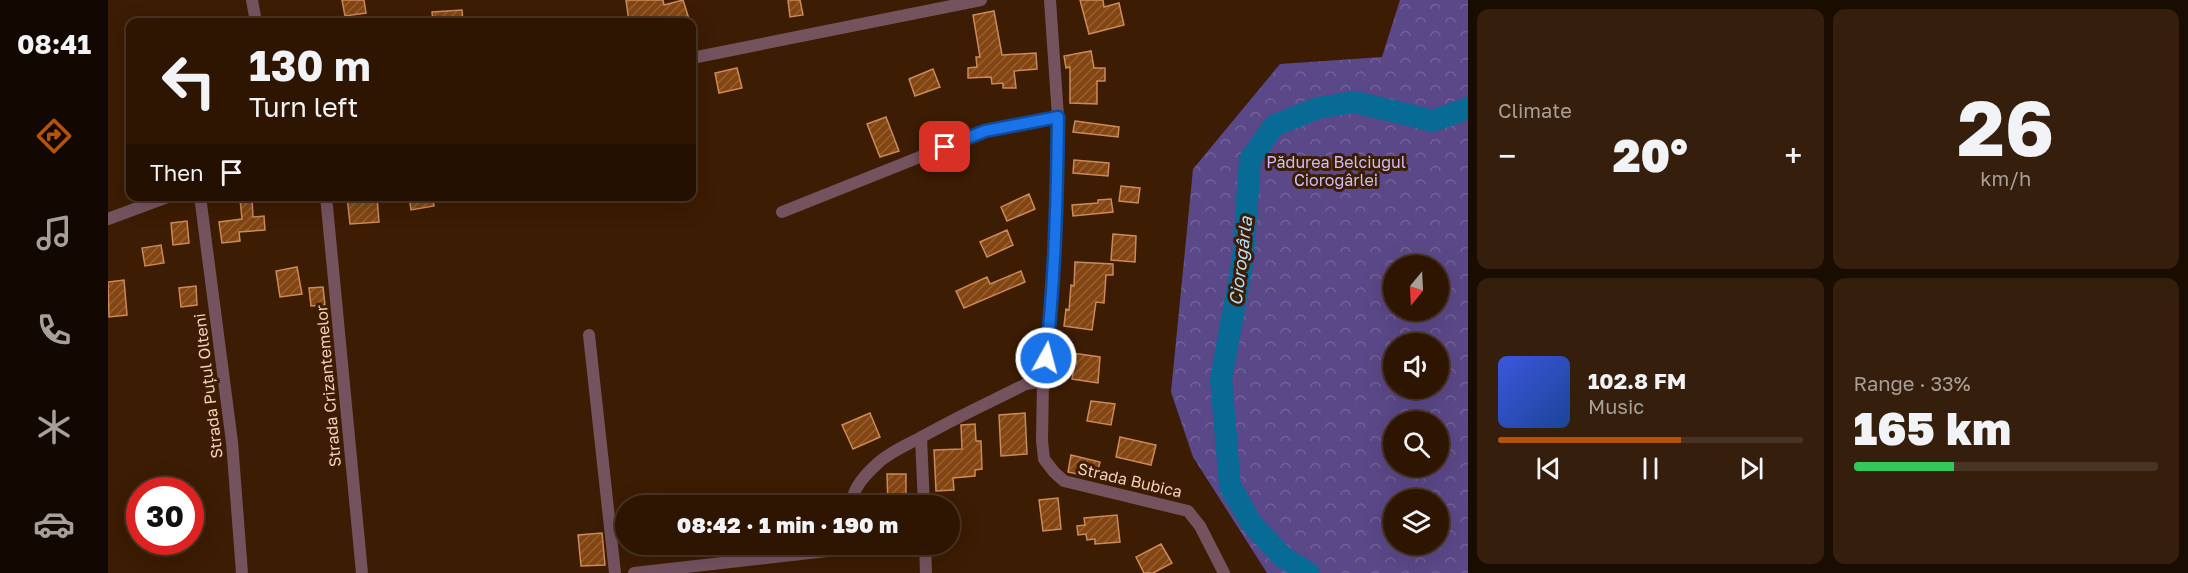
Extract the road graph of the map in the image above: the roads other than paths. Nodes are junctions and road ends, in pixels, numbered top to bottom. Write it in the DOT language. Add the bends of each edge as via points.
graph roads {
  1 [pos="252,0"];
  2 [pos="981,0"];
  3 [pos="1050,0"];
  4 [pos="255,18"];
  5 [pos="696,57"];
  6 [pos="1058,117"];
  7 [pos="157,201"];
  8 [pos="201,201"];
  9 [pos="326,201"];
  10 [pos="782,212"];
  11 [pos="108,219"];
  12 [pos="589,335"];
  13 [pos="1043,381"];
  14 [pos="921,437"];
  15 [pos="853,495"];
  16 [pos="924,495"];
  17 [pos="806,555"];
  18 [pos="925,555"];
  19 [pos="735,567"];
  20 [pos="701,569"];
  21 [pos="242,573"];
  22 [pos="362,573"];
  23 [pos="615,573"];
  24 [pos="634,573"];
  25 [pos="926,573"];
  26 [pos="1224,573"];
  1 -- 4 [label="street"];
  2 -- 5 [label="street"];
  3 -- 6 [label="street, Strada Bubica"];
  6 -- 10 [label="street" via="985,131"];
  6 -- 13 [label="street, Strada Bubica" via="1052,300"];
  7 -- 11 [label="street"];
  8 -- 21 [label="street, Strada Puțul Olteni" via="232,442"];
  9 -- 22 [label="street, Strada Crizantemelor"];
  12 -- 23 [label="street"];
  13 -- 14 [label="street" via="1026,384"];
  13 -- 26 [label="street, Strada Bubica" via="1044,459 1054,472 1064,481 1080,486 1188,511"];
  14 -- 15 [label="street" via="878,463"];
  14 -- 16 [label="street"];
  17 -- 19 [label="street"];
  18 -- 25 [label="street"];
  19 -- 20 [label="street"];
  20 -- 24 [label="street"];
}
